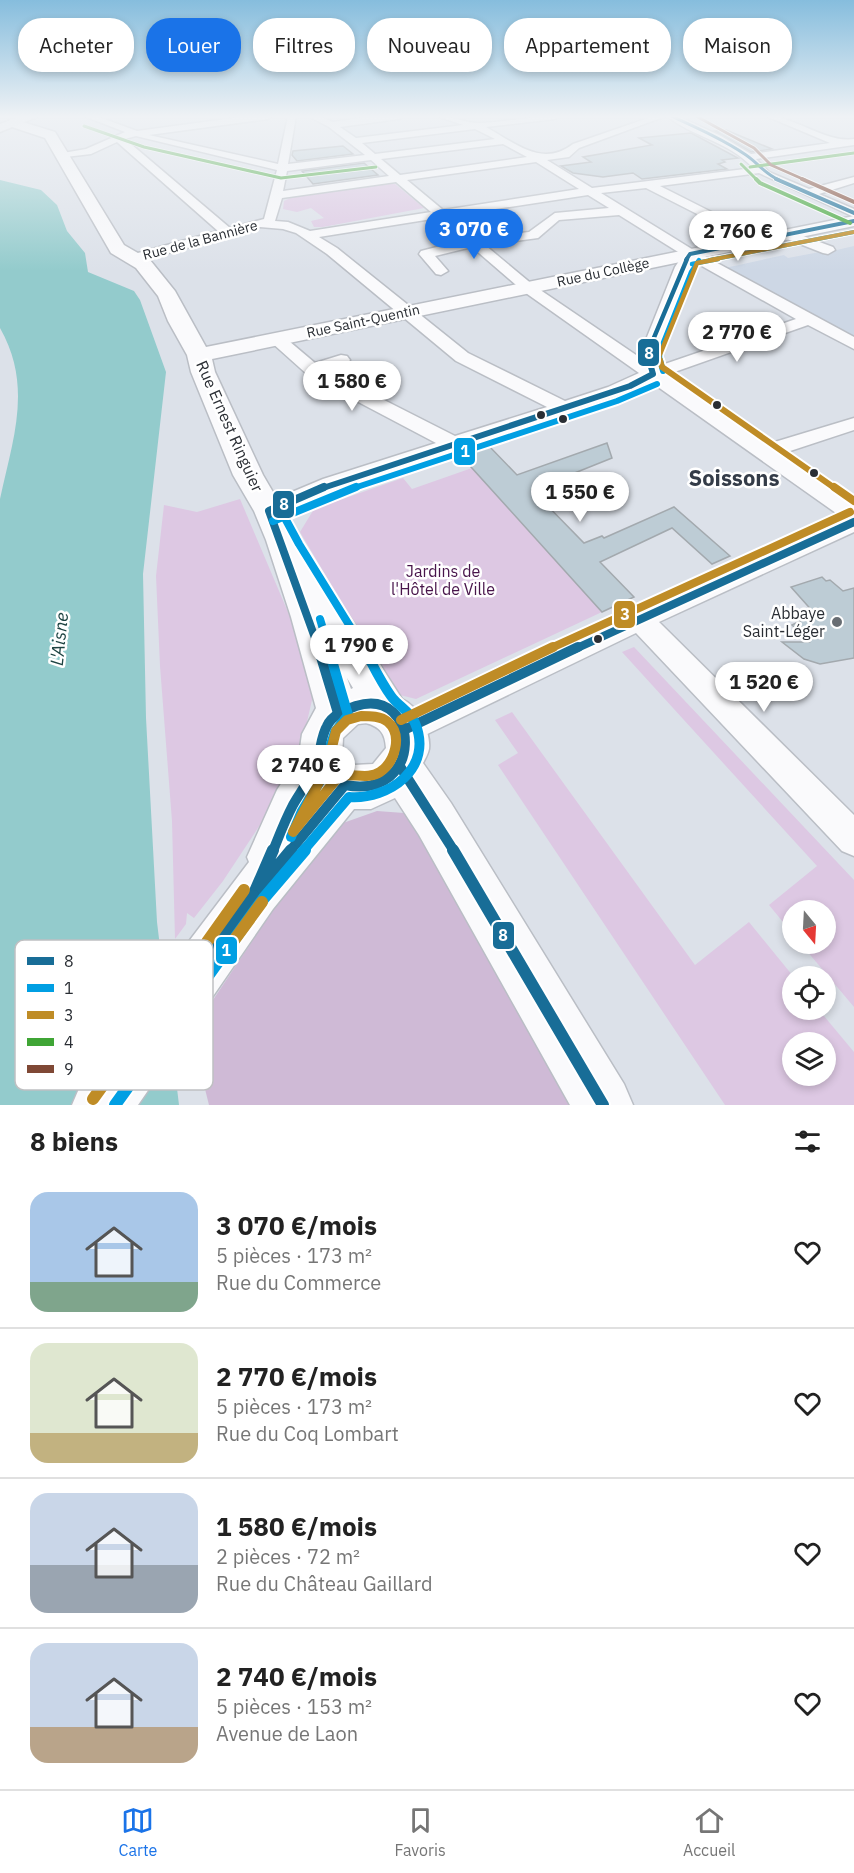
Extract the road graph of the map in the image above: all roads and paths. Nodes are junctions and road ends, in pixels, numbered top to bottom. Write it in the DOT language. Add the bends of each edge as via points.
graph roads {
  1 [pos="68,168"];
  2 [pos="148,168"];
  3 [pos="282,168"];
  4 [pos="286,168"];
  5 [pos="388,168"];
  6 [pos="454,168"];
  7 [pos="552,168"];
  8 [pos="563,168"];
  9 [pos="760,168"];
  10 [pos="762,170"];
  11 [pos="561,173"];
  12 [pos="400,178"];
  13 [pos="854,180"];
  14 [pos="648,184"];
  15 [pos="588,191"];
  16 [pos="809,193"];
  17 [pos="277,195"];
  18 [pos="620,211"];
  19 [pos="440,213"];
  20 [pos="854,213"];
  21 [pos="267,220"];
  22 [pos="854,221"];
  23 [pos="228,232"];
  24 [pos="787,234"];
  25 [pos="307,235"];
  26 [pos="756,240"];
  27 [pos="479,244"];
  28 [pos="828,250"];
  29 [pos="690,254"];
  30 [pos="132,259"];
  31 [pos="441,271"];
  32 [pos="528,288"];
  33 [pos="407,312"];
  34 [pos="810,319"];
  35 [pos="272,340"];
  36 [pos="854,344"];
  37 [pos="194,348"];
  38 [pos="341,360"];
  39 [pos="312,369"];
  40 [pos="653,374"];
  41 [pos="564,408"];
  42 [pos="854,424"];
  43 [pos="454,444"];
  44 [pos="765,452"];
  45 [pos="854,514"];
  46 [pos="854,522"];
  47 [pos="275,526"];
  48 [pos="640,620"];
  49 [pos="338,713"];
  50 [pos="398,735"];
  51 [pos="333,772"];
  52 [pos="854,838"];
  53 [pos="213,951"];
  54 [pos="113,1090"];
  55 [pos="102,1105"];
  56 [pos="603,1105"];
  1 -- 30 [label="main road, Rue Ernest Ringuier" via="117,249"];
  2 -- 23 [label="street"];
  3 -- 4 [label="street"];
  3 -- 17 [label="street"];
  5 -- 12 [label="street"];
  6 -- 12 [label="street"];
  7 -- 11 [label="street"];
  8 -- 11 [label="street"];
  9 -- 10 [label="street"];
  10 -- 14 [label="street"];
  10 -- 16 [label="street"];
  11 -- 15 [label="street"];
  12 -- 17 [label="street"];
  12 -- 19 [label="street"];
  13 -- 16 [label="street"];
  14 -- 15 [label="street"];
  14 -- 26 [label="street"];
  15 -- 18 [label="street"];
  15 -- 19 [label="street"];
  16 -- 20 [label="street"];
  17 -- 21 [label="street"];
  18 -- 27 [label="street" via="564,215 533,235"];
  18 -- 29 [label="street"];
  19 -- 25 [label="street"];
  19 -- 27 [label="street"];
  21 -- 23 [label="street, Rue de la Bannière"];
  21 -- 25 [label="street, Rue de la Bannière"];
  22 -- 24 [label="main road, Rue du Collège"];
  23 -- 30 [label="street, Rue de la Bannière"];
  24 -- 26 [label="main road, Rue du Collège"];
  24 -- 28 [label="street"];
  25 -- 33 [label="street"];
  26 -- 29 [label="main road, Rue du Collège"];
  27 -- 31 [label="street" via="426,254"];
  27 -- 32 [label="street"];
  29 -- 32 [label="main road, Rue du Collège"];
  29 -- 34 [label="street"];
  29 -- 40 [label="street" via="650,347 648,357"];
  30 -- 37 [label="main road, Rue Ernest Ringuier" via="143,264 159,281"];
  32 -- 33 [label="main road, Rue Saint-Quentin"];
  32 -- 40 [label="street"];
  33 -- 35 [label="main road, Rue Saint-Quentin"];
  33 -- 41 [label="street" via="462,357"];
  34 -- 36 [label="street"];
  34 -- 40 [label="street"];
  35 -- 37 [label="main road, Rue Saint-Quentin"];
  35 -- 39 [label="street"];
  37 -- 47 [label="main road, Rue Ernest Ringuier" via="248,475"];
  38 -- 39 [label="street"];
  39 -- 43 [label="street"];
  40 -- 41 [label="street" via="630,386"];
  40 -- 44 [label="street"];
  41 -- 43 [label="street"];
  42 -- 44 [label="street"];
  43 -- 47 [label="street" via="331,484"];
  44 -- 45 [label="street"];
  46 -- 48 [label="street"];
  47 -- 49 [label="main road" via="309,617"];
  47 -- 50 [label="main road" via="328,609"];
  48 -- 50 [label="street"];
  48 -- 52 [label="street"];
  49 -- 50 [label="main road" via="370,704"];
  49 -- 51 [label="main road" via="320,742"];
  50 -- 51 [label="main road" via="385,782 365,789"];
  50 -- 56 [label="main road" via="435,819"];
  51 -- 53 [label="main road"];
  54 -- 55 [label="main road"];
}
